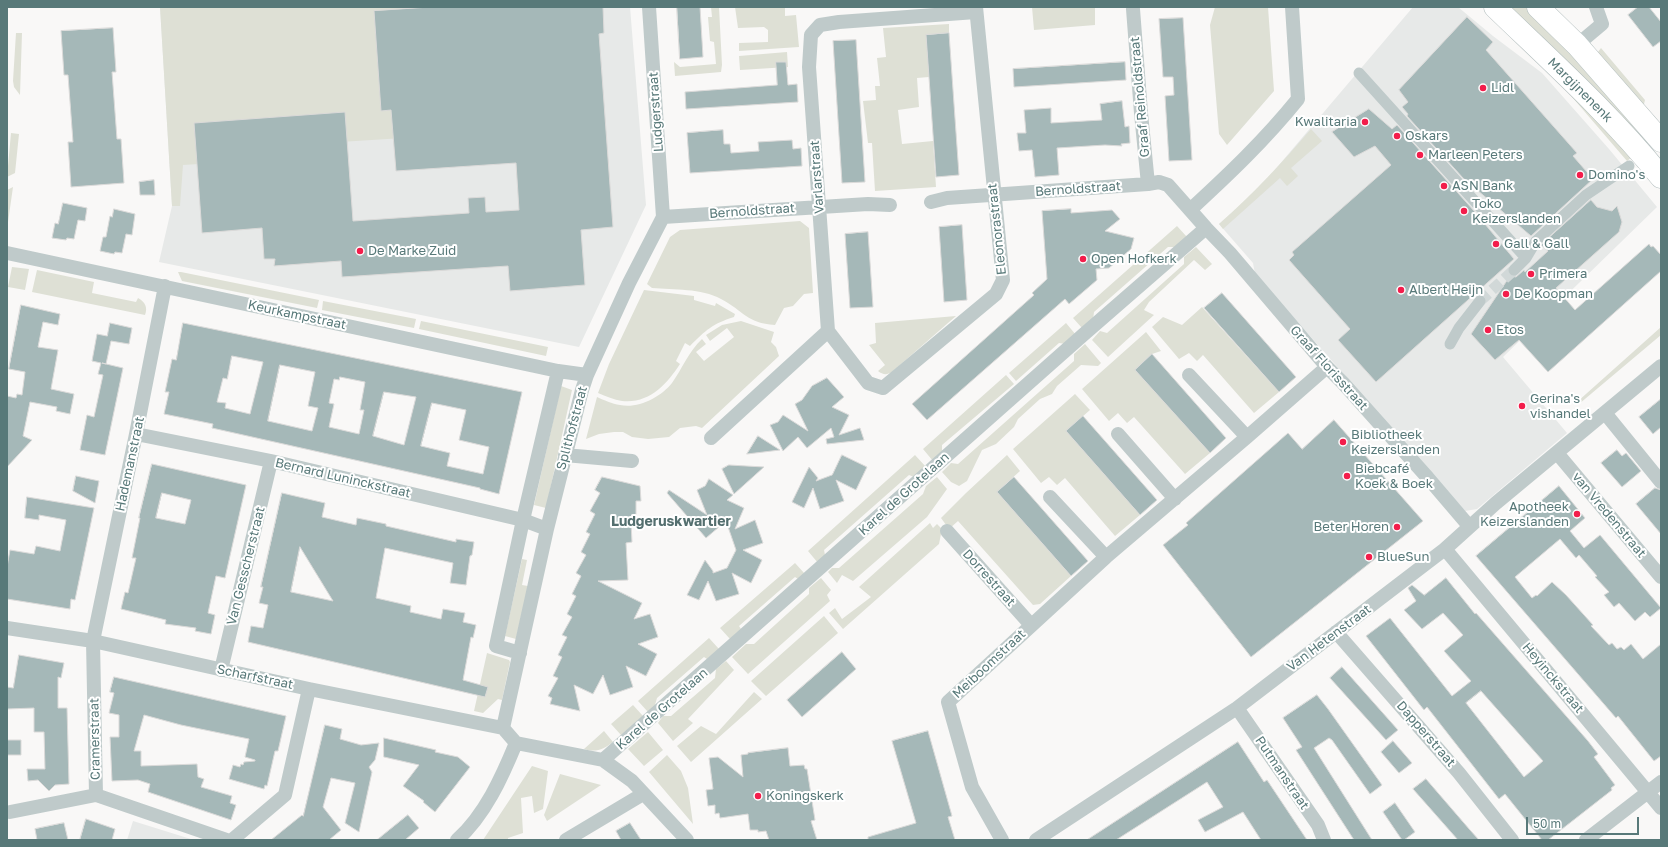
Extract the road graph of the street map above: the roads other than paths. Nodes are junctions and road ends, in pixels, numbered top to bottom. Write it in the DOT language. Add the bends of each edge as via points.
graph roads {
  1 [pos="649,7"];
  2 [pos="1292,7"];
  3 [pos="1496,7"];
  4 [pos="1538,7"];
  5 [pos="1596,7"];
  6 [pos="1134,9"];
  7 [pos="976,10"];
  8 [pos="1577,45"];
  9 [pos="1360,73"];
  10 [pos="1661,141"];
  11 [pos="1629,166"];
  12 [pos="1661,177"];
  13 [pos="1148,184"];
  14 [pos="994,195"];
  15 [pos="931,202"];
  16 [pos="890,205"];
  17 [pos="819,207"];
  18 [pos="1190,210"];
  19 [pos="662,217"];
  20 [pos="1206,228"];
  21 [pos="7,253"];
  22 [pos="1526,258"];
  23 [pos="1514,270"];
  24 [pos="165,286"];
  25 [pos="1480,301"];
  26 [pos="828,331"];
  27 [pos="1450,344"];
  28 [pos="1661,366"];
  29 [pos="1327,367"];
  30 [pos="558,371"];
  31 [pos="587,375"];
  32 [pos="1189,375"];
  33 [pos="1605,412"];
  34 [pos="136,434"];
  35 [pos="1118,434"];
  36 [pos="710,438"];
  37 [pos="1247,438"];
  38 [pos="1557,453"];
  39 [pos="565,455"];
  40 [pos="271,461"];
  41 [pos="632,461"];
  42 [pos="1661,482"];
  43 [pos="1050,497"];
  44 [pos="1175,499"];
  45 [pos="523,520"];
  46 [pos="1469,526"];
  47 [pos="547,529"];
  48 [pos="947,531"];
  49 [pos="1445,549"];
  50 [pos="1106,558"];
  51 [pos="1661,578"];
  52 [pos="1031,625"];
  53 [pos="7,628"];
  54 [pos="1336,632"];
  55 [pos="93,641"];
  56 [pos="520,653"];
  57 [pos="221,670"];
  58 [pos="309,689"];
  59 [pos="1238,708"];
  60 [pos="503,728"];
  61 [pos="516,743"];
  62 [pos="603,760"];
  63 [pos="1661,782"];
  64 [pos="1648,792"];
  65 [pos="643,794"];
  66 [pos="96,795"];
  67 [pos="1661,808"];
  68 [pos="10,812"];
  69 [pos="227,840"];
  70 [pos="232,840"];
  71 [pos="457,840"];
  72 [pos="566,840"];
  73 [pos="687,840"];
  74 [pos="1002,840"];
  75 [pos="1036,840"];
  76 [pos="1324,840"];
  77 [pos="1512,840"];
  78 [pos="1586,840"];
  1 -- 19 [label="street, Ludgerstraat"];
  2 -- 18 [label="street" via="1298,99 1246,158"];
  3 -- 12 [label="main road, Margijnenenk" via="1568,75 1643,154"];
  4 -- 8 [label="main road, Margijnenenk"];
  5 -- 8 [label="street" via="1602,24"];
  6 -- 13 [label="street, Graaf Reinoldstraat"];
  7 -- 14 [label="street, Eleonorastraat"];
  7 -- 17 [label="street, Varlarstraat" via="839,22 820,25 811,35 809,67"];
  8 -- 10 [label="main road, Margijnenenk"];
  9 -- 22 [label="street"];
  11 -- 22 [label="street" via="1586,195 1536,241"];
  13 -- 14 [label="street, Bernoldstraat"];
  13 -- 18 [label="street, Bernoldstraat" via="1159,182 1168,185"];
  14 -- 15 [label="street, Bernoldstraat" via="947,198"];
  14 -- 26 [label="street, Eleonorastraat" via="1003,280 996,294 882,388 868,383"];
  16 -- 17 [label="street, Bernoldstraat"];
  17 -- 19 [label="street, Bernoldstraat"];
  17 -- 26 [label="street, Varlarstraat"];
  18 -- 20 [label="street, Bernoldstraat"];
  19 -- 31 [label="street, Splithofstraat"];
  20 -- 29 [label="street, Graaf Florisstraat"];
  20 -- 62 [label="street, Karel de Grotelaan"];
  21 -- 24 [label="street, Keurkampstraat"];
  22 -- 23 [label="street"];
  24 -- 30 [label="street, Keurkampstraat"];
  24 -- 34 [label="street, Hademanstraat"];
  25 -- 27 [label="street"];
  26 -- 36 [label="street"];
  28 -- 33 [label="street, Van Hetenstraat"];
  29 -- 37 [label="street, Meiboomstraat"];
  29 -- 46 [label="street, Graaf Florisstraat"];
  30 -- 31 [label="street, Keurkampstraat"];
  30 -- 45 [label="street, Splithofstraat"];
  31 -- 39 [label="street, Splithofstraat"];
  32 -- 37 [label="street"];
  33 -- 38 [label="street, Van Hetenstraat"];
  33 -- 42 [label="street"];
  34 -- 40 [label="street, Bernard Luninckstraat"];
  34 -- 55 [label="street, Hademanstraat"];
  35 -- 44 [label="street"];
  37 -- 44 [label="street, Meiboomstraat"];
  38 -- 46 [label="street, Van Hetenstraat"];
  38 -- 51 [label="street, van Vredenstraat"];
  39 -- 41 [label="street"];
  39 -- 47 [label="street, Splithofstraat"];
  40 -- 45 [label="street, Bernard Luninckstraat"];
  40 -- 57 [label="street, Van Gesscherstraat"];
  43 -- 50 [label="street"];
  44 -- 50 [label="street, Meiboomstraat"];
  45 -- 47 [label="street, Bernard Luninckstraat"];
  45 -- 56 [label="street, Splithofstraat" via="496,646"];
  46 -- 49 [label="street, Van Hetenstraat"];
  47 -- 56 [label="street, Splithofstraat"];
  48 -- 52 [label="street, Dorrestraat"];
  49 -- 54 [label="street, Van Hetenstraat"];
  49 -- 64 [label="street, Heyinckstraat"];
  50 -- 52 [label="street, Meiboomstraat"];
  52 -- 74 [label="street, Meiboomstraat" via="948,702 972,787"];
  53 -- 55 [label="street, Scharfstraat"];
  54 -- 59 [label="street, Van Hetenstraat"];
  54 -- 77 [label="street, Dapperstraat" via="1459,773"];
  55 -- 57 [label="street, Scharfstraat"];
  55 -- 66 [label="street, Cramerstraat"];
  56 -- 60 [label="street, Splithofstraat"];
  57 -- 58 [label="street, Scharfstraat"];
  58 -- 60 [label="street, Scharfstraat"];
  58 -- 70 [label="street" via="285,794"];
  59 -- 75 [label="street, Van Hetenstraat"];
  59 -- 76 [label="street, Putmanstraat" via="1318,825"];
  60 -- 61 [label="street"];
  61 -- 62 [label="street"];
  61 -- 71 [label="street" via="506,768 479,814"];
  62 -- 65 [label="street" via="632,781"];
  63 -- 64 [label="street"];
  64 -- 67 [label="street, Heyinckstraat"];
  64 -- 78 [label="street"];
  65 -- 72 [label="street"];
  65 -- 73 [label="street"];
  66 -- 68 [label="street"];
  66 -- 69 [label="street, Cramerstraat"];
}
